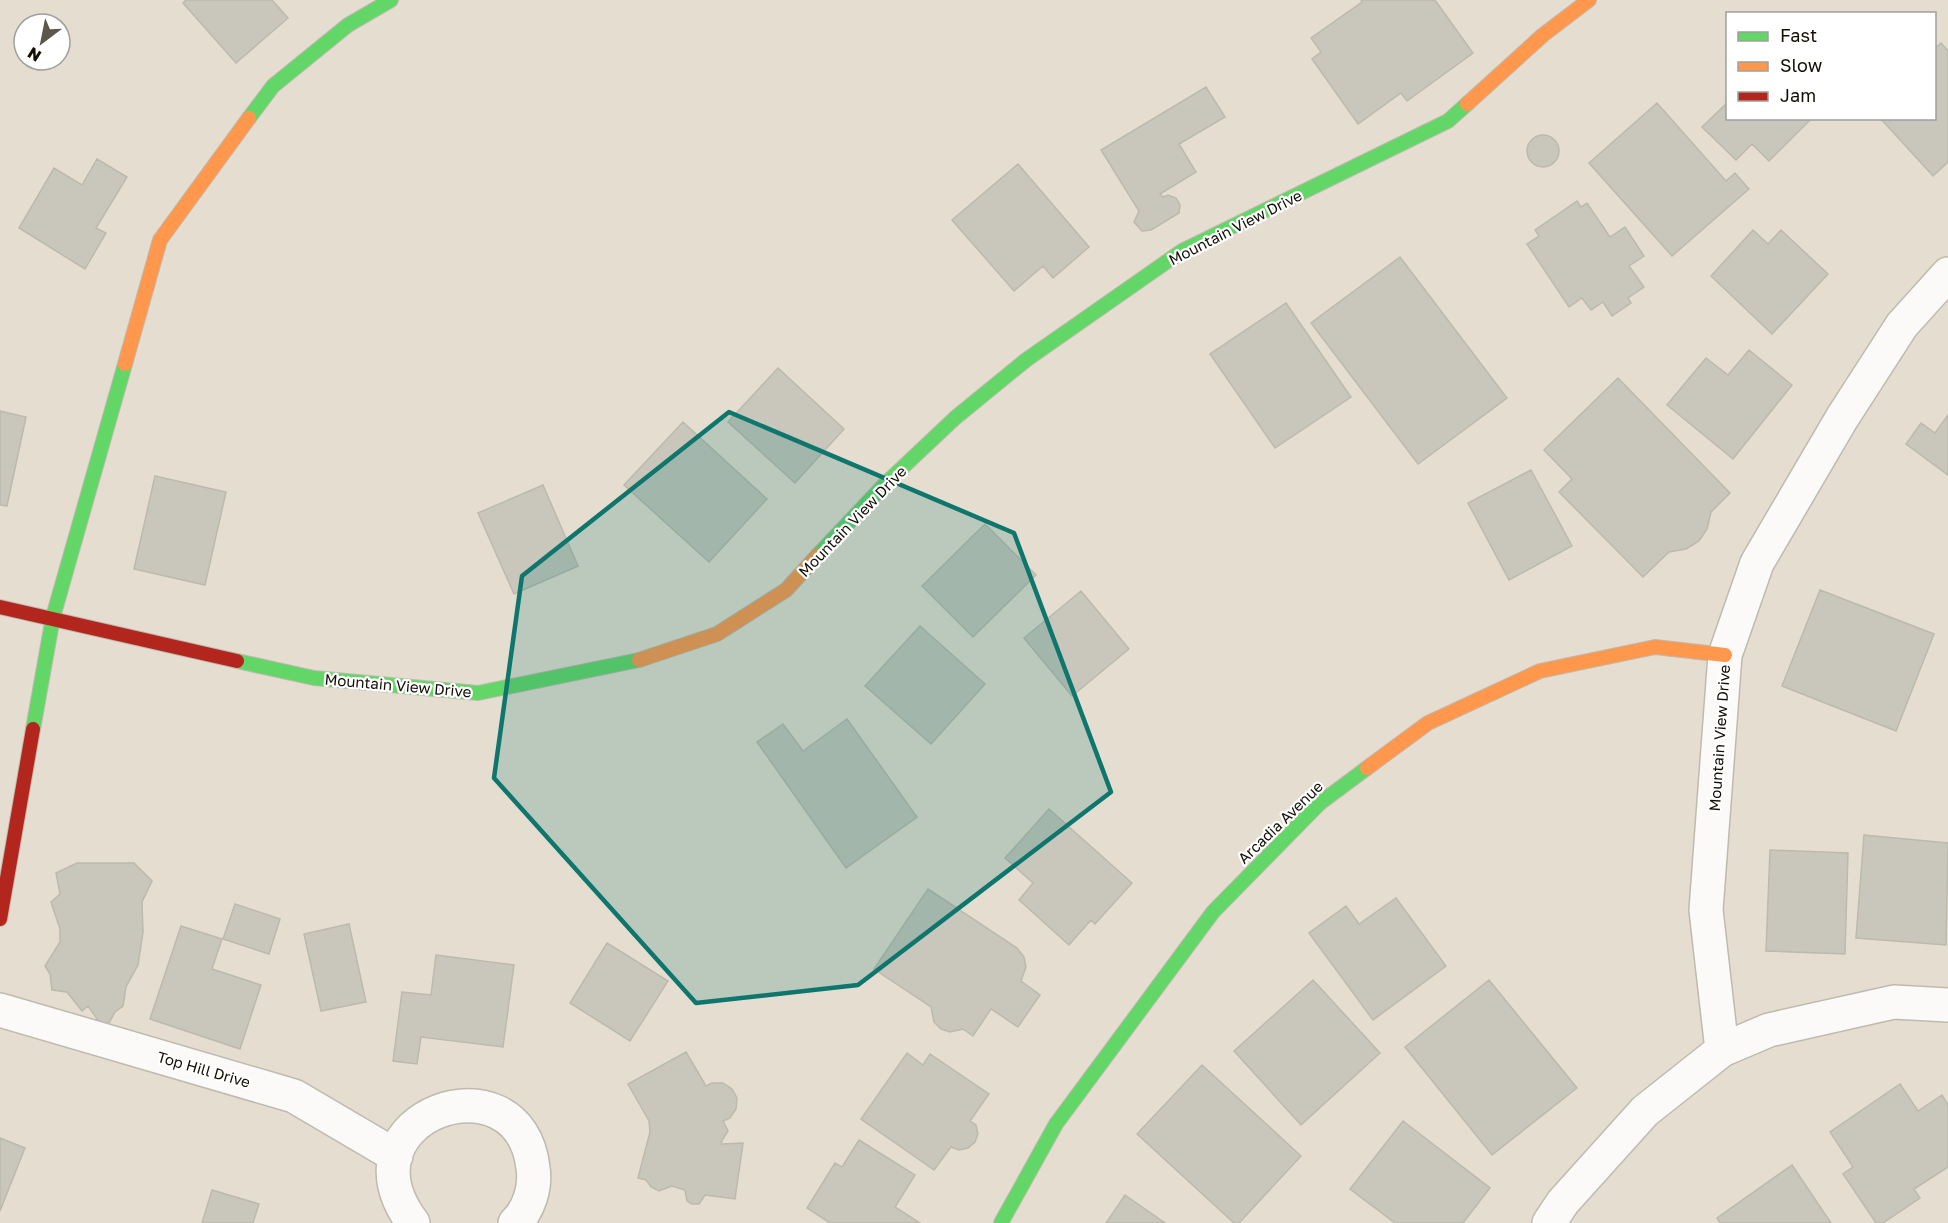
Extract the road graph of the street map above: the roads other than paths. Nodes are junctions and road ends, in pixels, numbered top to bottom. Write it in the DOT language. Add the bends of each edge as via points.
graph roads {
  1 [pos="391,0"];
  2 [pos="1589,0"];
  3 [pos="1948,274"];
  4 [pos="0,607"];
  5 [pos="52,617"];
  6 [pos="1725,655"];
  7 [pos="0,919"];
  8 [pos="1948,1005"];
  9 [pos="0,1010"];
  10 [pos="1722,1050"];
  11 [pos="396,1156"];
  12 [pos="413,1223"];
  13 [pos="515,1223"];
  14 [pos="1002,1223"];
  15 [pos="1549,1223"];
  1 -- 5 [label="street" via="348,25 273,86 160,240"];
  2 -- 5 [label="street, Mountain View Drive" via="1448,121 1182,251 1026,360 955,418 885,484 786,590 717,634 632,663 478,693 314,678"];
  3 -- 6 [label="street, Mountain View Drive" via="1902,325 1829,438 1757,562"];
  4 -- 5 [label="street, Mountain View Drive"];
  5 -- 7 [label="street"];
  6 -- 10 [label="street, Mountain View Drive" via="1706,910"];
  6 -- 14 [label="street, Arcadia Avenue" via="1655,647 1540,671 1428,723 1320,803 1213,912 1056,1124"];
  8 -- 10 [label="street" via="1894,1002 1770,1030"];
  9 -- 11 [label="street, Top Hill Drive" via="294,1096"];
  10 -- 15 [label="street" via="1645,1111 1563,1202"];
  11 -- 12 [label="street" via="393,1179 399,1202"];
  11 -- 13 [label="street" via="413,1127 441,1108 463,1104 486,1108 506,1119 522,1135 532,1155 535,1178 530,1200"];
}
